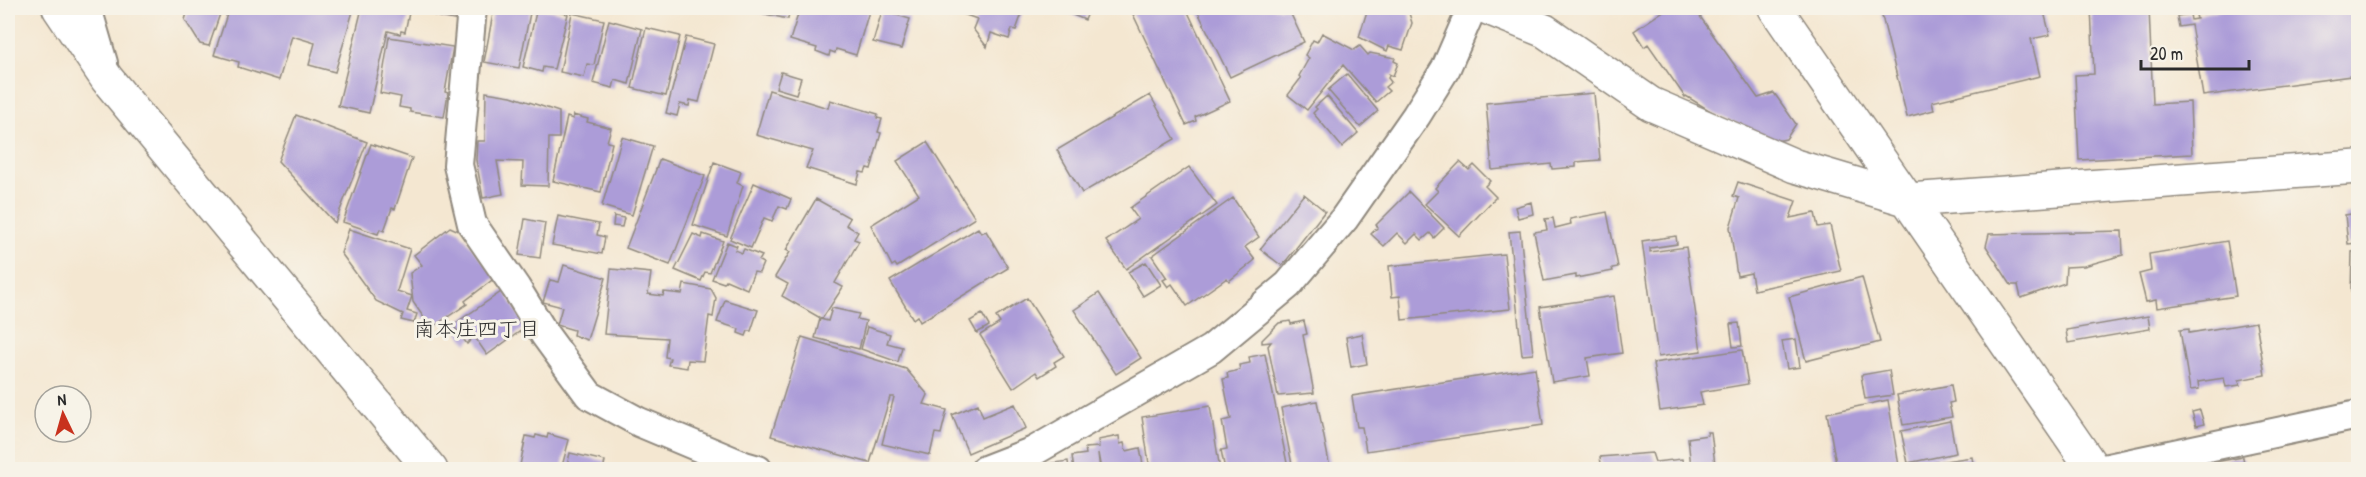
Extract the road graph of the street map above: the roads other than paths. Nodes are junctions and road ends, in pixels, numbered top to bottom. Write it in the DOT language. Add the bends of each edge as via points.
graph roads {
  1 [pos="59,8"];
  2 [pos="87,8"];
  3 [pos="472,8"];
  4 [pos="1472,8"];
  5 [pos="1488,8"];
  6 [pos="1775,8"];
  7 [pos="107,79"];
  8 [pos="2358,167"];
  9 [pos="1909,200"];
  10 [pos="2358,415"];
  11 [pos="431,470"];
  12 [pos="758,470"];
  13 [pos="985,470"];
  14 [pos="2094,470"];
  15 [pos="2099,470"];
  1 -- 7 [label="street"];
  2 -- 7 [label="street"];
  3 -- 12 [label="street" via="458,165 472,224 589,395 639,422"];
  4 -- 13 [label="street" via="1446,68 1416,116 1344,219 1288,285 1211,349 1034,451"];
  5 -- 9 [label="street" via="1545,31 1651,104 1795,166"];
  6 -- 9 [label="street"];
  7 -- 11 [label="street"];
  8 -- 9 [label="street"];
  9 -- 14 [label="street"];
  10 -- 15 [label="street"];
}
